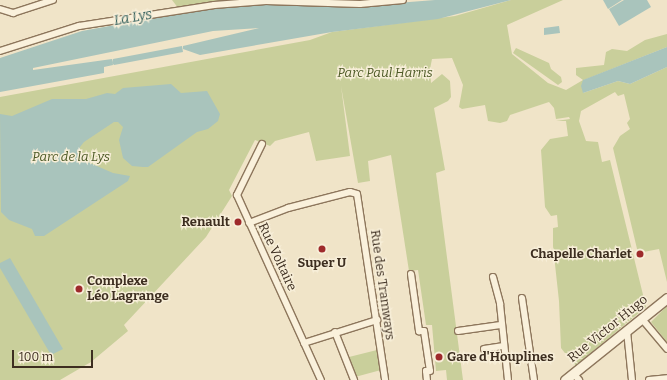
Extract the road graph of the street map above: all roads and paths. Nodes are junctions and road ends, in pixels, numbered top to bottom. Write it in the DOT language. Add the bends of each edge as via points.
graph roads {
  1 [pos="53,0"];
  2 [pos="352,0"];
  3 [pos="400,0"];
  4 [pos="403,0"];
  5 [pos="344,3"];
  6 [pos="0,9"];
  7 [pos="0,51"];
  8 [pos="262,144"];
  9 [pos="249,223"];
  10 [pos="411,274"];
  11 [pos="493,278"];
  12 [pos="522,298"];
  13 [pos="667,298"];
  14 [pos="642,319"];
  15 [pos="377,320"];
  16 [pos="501,325"];
  17 [pos="458,331"];
  18 [pos="627,331"];
  19 [pos="335,332"];
  20 [pos="304,342"];
  21 [pos="504,346"];
  22 [pos="484,349"];
  23 [pos="667,349"];
  24 [pos="576,377"];
  25 [pos="667,378"];
  26 [pos="321,380"];
  27 [pos="354,380"];
  28 [pos="386,380"];
  29 [pos="427,380"];
  30 [pos="508,380"];
  31 [pos="534,380"];
  32 [pos="565,380"];
  33 [pos="632,380"];
  34 [pos="649,380"];
  1 -- 6 [label="street" via="13,13"];
  2 -- 5 [label="street"];
  3 -- 4 [label="street"];
  3 -- 5 [label="street"];
  5 -- 7 [label="street" via="252,2 135,15 42,36"];
  8 -- 9 [label="street, Rue Voltaire" via="237,195"];
  9 -- 15 [label="street, Rue des Tramways" via="288,208 350,192 356,193"];
  9 -- 20 [label="street, Rue Voltaire"];
  10 -- 29 [label="street" via="419,332 424,331 430,371 426,371"];
  11 -- 16 [label="street" via="500,304"];
  12 -- 31 [label="street"];
  13 -- 14 [label="main road, Rue Victor Hugo"];
  14 -- 18 [label="main road, Rue Victor Hugo"];
  14 -- 23 [label="street"];
  15 -- 19 [label="street"];
  15 -- 28 [label="street, Rue des Tramways"];
  16 -- 17 [label="street"];
  16 -- 21 [label="street"];
  18 -- 24 [label="main road, Rue Victor Hugo"];
  18 -- 33 [label="street"];
  19 -- 20 [label="street"];
  19 -- 27 [label="street"];
  20 -- 26 [label="street, Rue Voltaire"];
  21 -- 22 [label="street"];
  21 -- 30 [label="street"];
  24 -- 32 [label="main road, Rue Victor Hugo"];
  25 -- 34 [label="street"];
}
